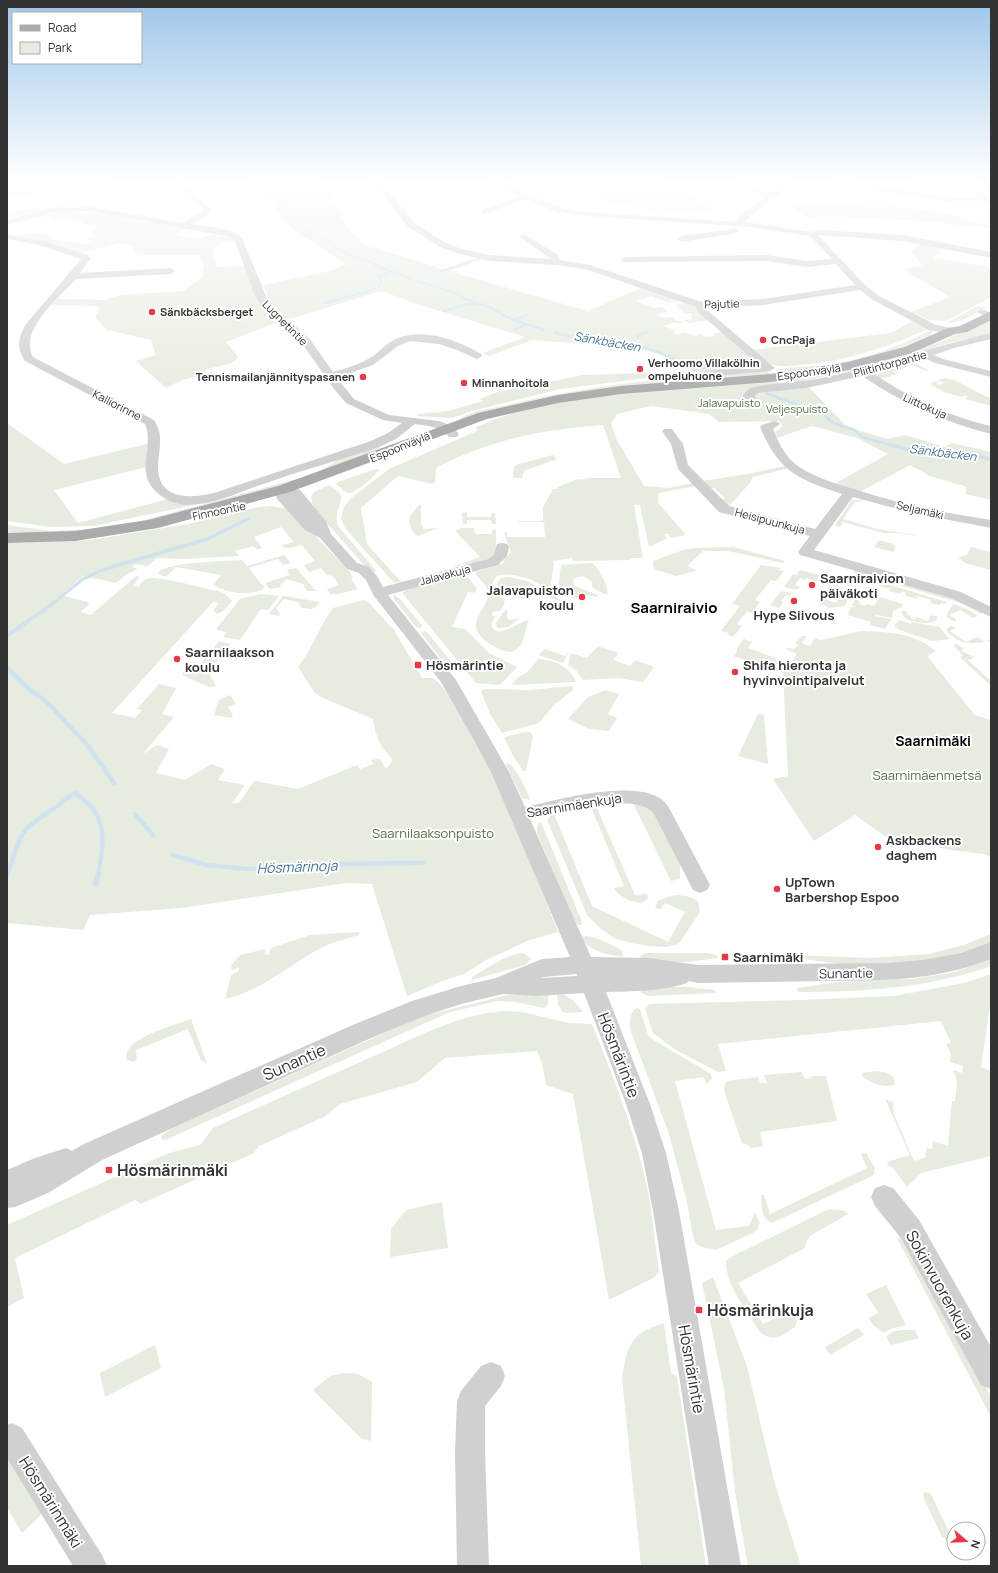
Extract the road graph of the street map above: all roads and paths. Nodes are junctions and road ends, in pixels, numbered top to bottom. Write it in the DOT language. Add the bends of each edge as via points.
graph roads {
  1 [pos="81,255"];
  2 [pos="245,255"];
  3 [pos="473,255"];
  4 [pos="551,255"];
  5 [pos="565,255"];
  6 [pos="833,255"];
  7 [pos="556,259"];
  8 [pos="625,260"];
  9 [pos="838,261"];
  10 [pos="171,271"];
  11 [pos="74,276"];
  12 [pos="862,287"];
  13 [pos="701,305"];
  14 [pos="989,313"];
  15 [pos="952,331"];
  16 [pos="991,336"];
  17 [pos="925,355"];
  18 [pos="477,356"];
  19 [pos="864,372"];
  20 [pos="991,374"];
  21 [pos="331,376"];
  22 [pos="661,378"];
  23 [pos="750,402"];
  24 [pos="412,421"];
  25 [pos="774,424"];
  26 [pos="991,430"];
  27 [pos="447,431"];
  28 [pos="668,431"];
  29 [pos="850,492"];
  30 [pos="287,493"];
  31 [pos="991,524"];
  32 [pos="818,534"];
  33 [pos="7,538"];
  34 [pos="502,547"];
  35 [pos="379,593"];
  36 [pos="991,613"];
  37 [pos="519,815"];
  38 [pos="700,885"];
  39 [pos="991,950"];
  40 [pos="586,974"];
  41 [pos="94,1152"];
  42 [pos="7,1185"];
  43 [pos="7,1196"];
  44 [pos="884,1197"];
  45 [pos="991,1375"];
  46 [pos="491,1376"];
  47 [pos="10,1440"];
  48 [pos="91,1566"];
  49 [pos="473,1566"];
  50 [pos="726,1566"];
  1 -- 11 [label="street, Kalliorinne" via="86,259"];
  2 -- 21 [label="street, Lugnetintie" via="265,306 305,340"];
  3 -- 7 [label="street, Pajutie"];
  4 -- 7 [label="street"];
  5 -- 7 [label="street"];
  6 -- 9 [label="street"];
  7 -- 13 [label="street, Pajutie"];
  8 -- 9 [label="street" via="767,258 806,264"];
  9 -- 12 [label="street"];
  10 -- 11 [label="street"];
  11 -- 24 [label="street, Kalliorinne" via="25,335 26,356 150,422 155,434 151,472 164,493 171,497 187,501 198,500 228,491 375,444 392,436"];
  12 -- 13 [label="street, Pajutie" via="765,302"];
  12 -- 15 [label="street" via="876,298 933,328"];
  13 -- 22 [label="street" via="702,311 770,368"];
  14 -- 15 [label="main road, Espoonväylä" via="963,329"];
  15 -- 27 [label="main road, Espoonväylä" via="890,356 849,366 797,375 621,390 558,399 518,408"];
  16 -- 17 [label="street, Pliitintorpantie"];
  17 -- 19 [label="street, Pliitintorpantie"];
  17 -- 20 [label="street"];
  18 -- 21 [label="street" via="467,349 454,345 412,338 398,343 373,361"];
  19 -- 23 [label="street, Pliitintorpantie" via="798,386 756,390 749,395"];
  19 -- 26 [label="street, Liittokuja" via="916,404"];
  21 -- 24 [label="street, Lugnetintie" via="354,404 387,418"];
  24 -- 27 [label="street, Lugnetintie"];
  25 -- 29 [label="street, Seljamäki" via="766,427 776,449 790,465 816,480"];
  27 -- 30 [label="main road, Espoonväylä" via="375,466"];
  28 -- 32 [label="street, Heisipuunkuja" via="677,444 682,466 724,509"];
  29 -- 31 [label="street, Seljamäki" via="934,514"];
  29 -- 32 [label="street"];
  30 -- 33 [label="main road, Finnoontie" via="214,513 143,526 76,536"];
  30 -- 35 [label="street, Hösmärintie" via="310,527 325,535 352,566 354,573 362,582"];
  32 -- 36 [label="street" via="798,563 829,570 835,569 841,563 956,595"];
  34 -- 35 [label="street, Jalavakuja" via="499,558 493,562"];
  35 -- 37 [label="street, Hösmärintie" via="438,667 483,739"];
  37 -- 38 [label="street, Saarnimäenkuja" via="577,802 633,796 644,798 658,806"];
  37 -- 40 [label="street, Hösmärintie"];
  39 -- 40 [label="street, Sunantie" via="963,961 923,969 895,971 698,974 650,981"];
  40 -- 41 [label="street, Sunantie" via="536,986 499,986 420,1008"];
  40 -- 50 [label="street, Hösmärintie" via="638,1104 654,1153"];
  41 -- 42 [label="street, Sunantie" via="37,1169"];
  41 -- 43 [label="street, Sunantie" via="39,1184"];
  44 -- 45 [label="street, Sokinvuorenkuja" via="910,1229"];
  46 -- 49 [label="street" via="471,1401"];
  47 -- 48 [label="street, Hösmärinmäki"];
}
